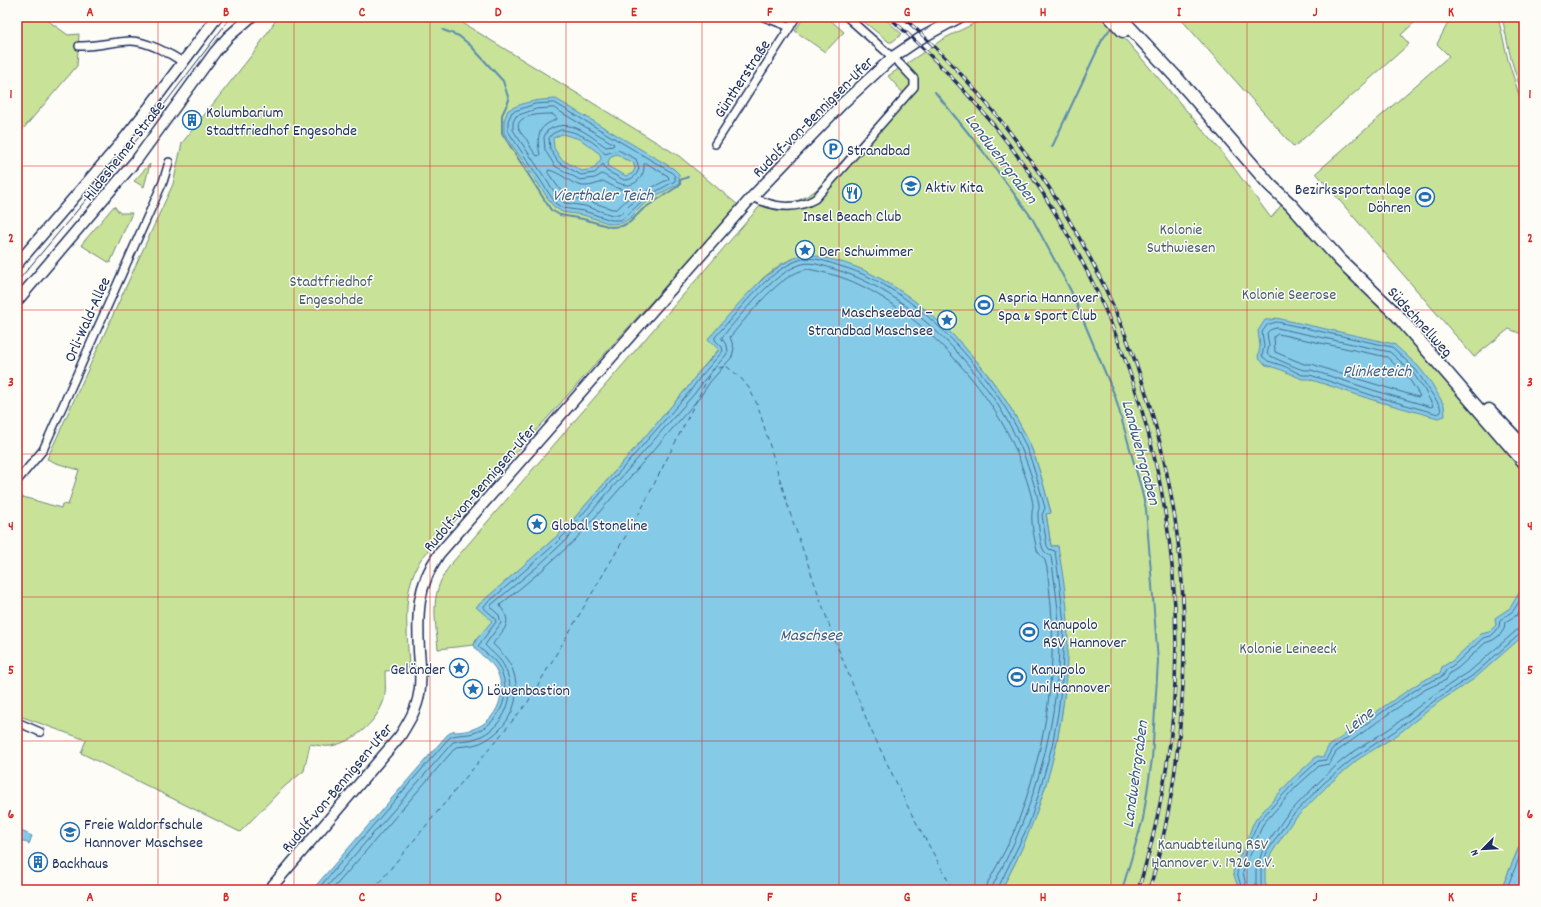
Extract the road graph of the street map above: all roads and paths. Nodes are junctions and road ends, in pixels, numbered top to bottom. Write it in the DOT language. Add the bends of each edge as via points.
graph roads {
  1 [pos="217,17"];
  2 [pos="250,17"];
  3 [pos="764,17"];
  4 [pos="796,17"];
  5 [pos="847,17"];
  6 [pos="960,17"];
  7 [pos="1110,17"];
  8 [pos="1120,17"];
  9 [pos="1126,17"];
  10 [pos="790,27"];
  11 [pos="1147,42"];
  12 [pos="79,46"];
  13 [pos="893,58"];
  14 [pos="183,62"];
  15 [pos="1226,136"];
  16 [pos="715,144"];
  17 [pos="168,162"];
  18 [pos="756,199"];
  19 [pos="1289,200"];
  20 [pos="1310,224"];
  21 [pos="17,264"];
  22 [pos="17,301"];
  23 [pos="1524,447"];
  24 [pos="1524,462"];
  25 [pos="17,481"];
  26 [pos="17,722"];
  27 [pos="40,732"];
  28 [pos="269,890"];
  1 -- 14 [label="street, Hildesheimer Straße"];
  2 -- 22 [label="street, Hildesheimer Straße" via="221,44 134,163"];
  3 -- 10 [label="street, Güntherstraße"];
  4 -- 10 [label="street, Güntherstraße"];
  5 -- 13 [label="street"];
  6 -- 13 [label="street, Rudolf-von-Bennigsen-Ufer" via="914,42"];
  7 -- 15 [label="highway"];
  8 -- 11 [label="highway"];
  9 -- 11 [label="highway"];
  10 -- 16 [label="street, Güntherstraße"];
  11 -- 15 [label="highway"];
  11 -- 19 [label="highway"];
  12 -- 14 [label="street" via="138,41"];
  13 -- 18 [label="street, Rudolf-von-Bennigsen-Ufer" via="843,103"];
  13 -- 18 [label="street, Rudolf-von-Bennigsen-Ufer" via="914,79 914,87 815,199 804,205 792,207"];
  14 -- 21 [label="street, Hildesheimer Straße" via="120,144"];
  15 -- 19 [label="highway" via="1269,184"];
  17 -- 25 [label="street, Orli-Wald-Allee" via="163,182 43,450"];
  18 -- 28 [label="street, Rudolf-von-Bennigsen-Ufer" via="436,559 425,578 419,603 421,681 414,710 400,736"];
  19 -- 20 [label="highway, Südschnellweg"];
  20 -- 23 [label="highway, Südschnellweg" via="1400,312"];
  20 -- 24 [label="highway, Südschnellweg" via="1339,259 1396,315"];
  26 -- 27 [label="street"];
}
